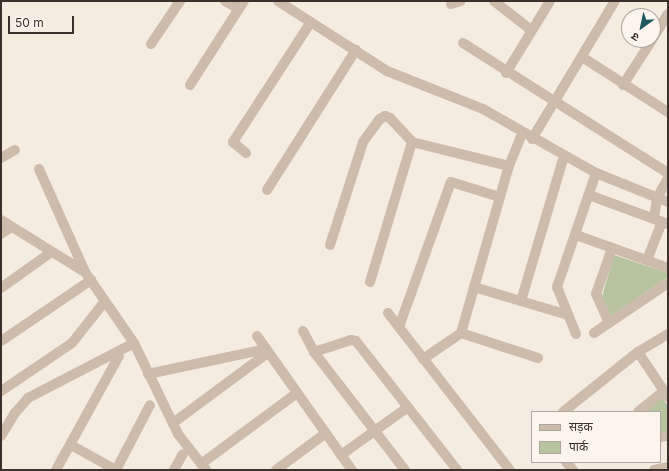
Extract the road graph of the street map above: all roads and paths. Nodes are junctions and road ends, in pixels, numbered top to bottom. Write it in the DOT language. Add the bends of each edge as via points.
graph roads {
  1 [pos="180,1"];
  2 [pos="225,1"];
  3 [pos="278,1"];
  4 [pos="494,1"];
  5 [pos="550,1"];
  6 [pos="615,1"];
  7 [pos="242,5"];
  8 [pos="506,5"];
  9 [pos="311,22"];
  10 [pos="531,30"];
  11 [pos="463,43"];
  12 [pos="151,44"];
  13 [pos="646,48"];
  14 [pos="356,50"];
  15 [pos="582,57"];
  16 [pos="506,72"];
  17 [pos="190,85"];
  18 [pos="623,85"];
  19 [pos="554,102"];
  20 [pos="668,112"];
  21 [pos="522,133"];
  22 [pos="532,139"];
  23 [pos="412,142"];
  24 [pos="15,150"];
  25 [pos="246,153"];
  26 [pos="564,156"];
  27 [pos="1,158"];
  28 [pos="509,166"];
  29 [pos="39,169"];
  30 [pos="668,172"];
  31 [pos="596,174"];
  32 [pos="668,178"];
  33 [pos="268,190"];
  34 [pos="589,195"];
  35 [pos="500,197"];
  36 [pos="657,198"];
  37 [pos="668,202"];
  38 [pos="1,220"];
  39 [pos="661,221"];
  40 [pos="11,227"];
  41 [pos="1,234"];
  42 [pos="576,235"];
  43 [pos="330,245"];
  44 [pos="612,248"];
  45 [pos="50,252"];
  46 [pos="647,260"];
  47 [pos="668,268"];
  48 [pos="88,276"];
  49 [pos="370,282"];
  50 [pos="668,283"];
  51 [pos="474,287"];
  52 [pos="1,288"];
  53 [pos="106,301"];
  54 [pos="521,302"];
  55 [pos="388,313"];
  56 [pos="568,315"];
  57 [pos="609,323"];
  58 [pos="399,327"];
  59 [pos="303,331"];
  60 [pos="461,333"];
  61 [pos="594,333"];
  62 [pos="576,334"];
  63 [pos="668,334"];
  64 [pos="258,336"];
  65 [pos="1,341"];
  66 [pos="134,343"];
  67 [pos="268,350"];
  68 [pos="314,352"];
  69 [pos="638,352"];
  70 [pos="119,356"];
  71 [pos="538,358"];
  72 [pos="423,359"];
  73 [pos="148,374"];
  74 [pos="1,391"];
  75 [pos="298,393"];
  76 [pos="666,394"];
  77 [pos="150,405"];
  78 [pos="408,407"];
  79 [pos="564,411"];
  80 [pos="640,411"];
  81 [pos="173,424"];
  82 [pos="375,430"];
  83 [pos="326,433"];
  84 [pos="1,436"];
  85 [pos="71,445"];
  86 [pos="182,454"];
  87 [pos="341,455"];
  88 [pos="203,467"];
  89 [pos="668,467"];
  90 [pos="56,470"];
  91 [pos="116,470"];
  92 [pos="174,470"];
  93 [pos="276,470"];
  94 [pos="352,470"];
  95 [pos="405,470"];
  96 [pos="457,470"];
  97 [pos="510,470"];
  98 [pos="654,470"];
  1 -- 12 [label="street"];
  2 -- 7 [label="street"];
  3 -- 9 [label="street"];
  4 -- 8 [label="street"];
  5 -- 10 [label="street"];
  6 -- 15 [label="street"];
  7 -- 17 [label="street"];
  8 -- 10 [label="street"];
  9 -- 14 [label="street"];
  9 -- 25 [label="street" via="233,142"];
  10 -- 16 [label="street"];
  11 -- 16 [label="street"];
  13 -- 18 [label="street"];
  14 -- 21 [label="street" via="387,71 483,109"];
  14 -- 33 [label="street"];
  15 -- 18 [label="street"];
  15 -- 19 [label="street"];
  16 -- 19 [label="street"];
  18 -- 20 [label="street"];
  19 -- 22 [label="street"];
  19 -- 30 [label="street"];
  21 -- 22 [label="street"];
  21 -- 28 [label="street"];
  22 -- 26 [label="street"];
  23 -- 28 [label="street"];
  23 -- 43 [label="street" via="390,118 384,116 380,120 363,142"];
  23 -- 49 [label="street"];
  24 -- 27 [label="street"];
  26 -- 31 [label="street"];
  26 -- 54 [label="street"];
  28 -- 35 [label="street"];
  29 -- 48 [label="street"];
  31 -- 34 [label="street"];
  31 -- 36 [label="street"];
  32 -- 36 [label="street"];
  34 -- 39 [label="street"];
  34 -- 42 [label="street"];
  35 -- 51 [label="street"];
  35 -- 58 [label="street" via="451,182"];
  36 -- 37 [label="street"];
  36 -- 39 [label="street"];
  38 -- 40 [label="street"];
  39 -- 46 [label="street"];
  40 -- 41 [label="street"];
  40 -- 45 [label="street"];
  42 -- 44 [label="street"];
  42 -- 56 [label="street" via="558,287"];
  44 -- 46 [label="street"];
  44 -- 57 [label="street" via="596,294"];
  45 -- 48 [label="street"];
  45 -- 52 [label="street"];
  46 -- 47 [label="street"];
  48 -- 53 [label="street"];
  48 -- 65 [label="street"];
  50 -- 57 [label="street"];
  51 -- 54 [label="street"];
  51 -- 60 [label="street"];
  53 -- 66 [label="street"];
  53 -- 74 [label="street" via="72,343"];
  54 -- 56 [label="street"];
  55 -- 58 [label="street"];
  56 -- 62 [label="street"];
  57 -- 61 [label="street"];
  58 -- 72 [label="street"];
  59 -- 68 [label="street"];
  60 -- 71 [label="street"];
  60 -- 72 [label="street"];
  63 -- 69 [label="street"];
  64 -- 67 [label="street"];
  66 -- 73 [label="street"];
  66 -- 84 [label="street" via="28,398 15,412"];
  67 -- 73 [label="street"];
  67 -- 75 [label="street"];
  67 -- 81 [label="street"];
  68 -- 78 [label="street" via="351,340 356,341"];
  68 -- 82 [label="street"];
  69 -- 76 [label="street"];
  69 -- 79 [label="street"];
  70 -- 85 [label="street"];
  72 -- 97 [label="street"];
  73 -- 81 [label="street"];
  75 -- 83 [label="street"];
  75 -- 88 [label="street"];
  76 -- 80 [label="street"];
  77 -- 91 [label="street"];
  78 -- 82 [label="street"];
  78 -- 96 [label="street"];
  81 -- 88 [label="street" via="186,447"];
  82 -- 87 [label="street"];
  82 -- 95 [label="street"];
  83 -- 87 [label="street"];
  83 -- 93 [label="street"];
  85 -- 90 [label="street"];
  85 -- 91 [label="street"];
  86 -- 92 [label="street"];
  87 -- 94 [label="street"];
  89 -- 98 [label="street"];
}
